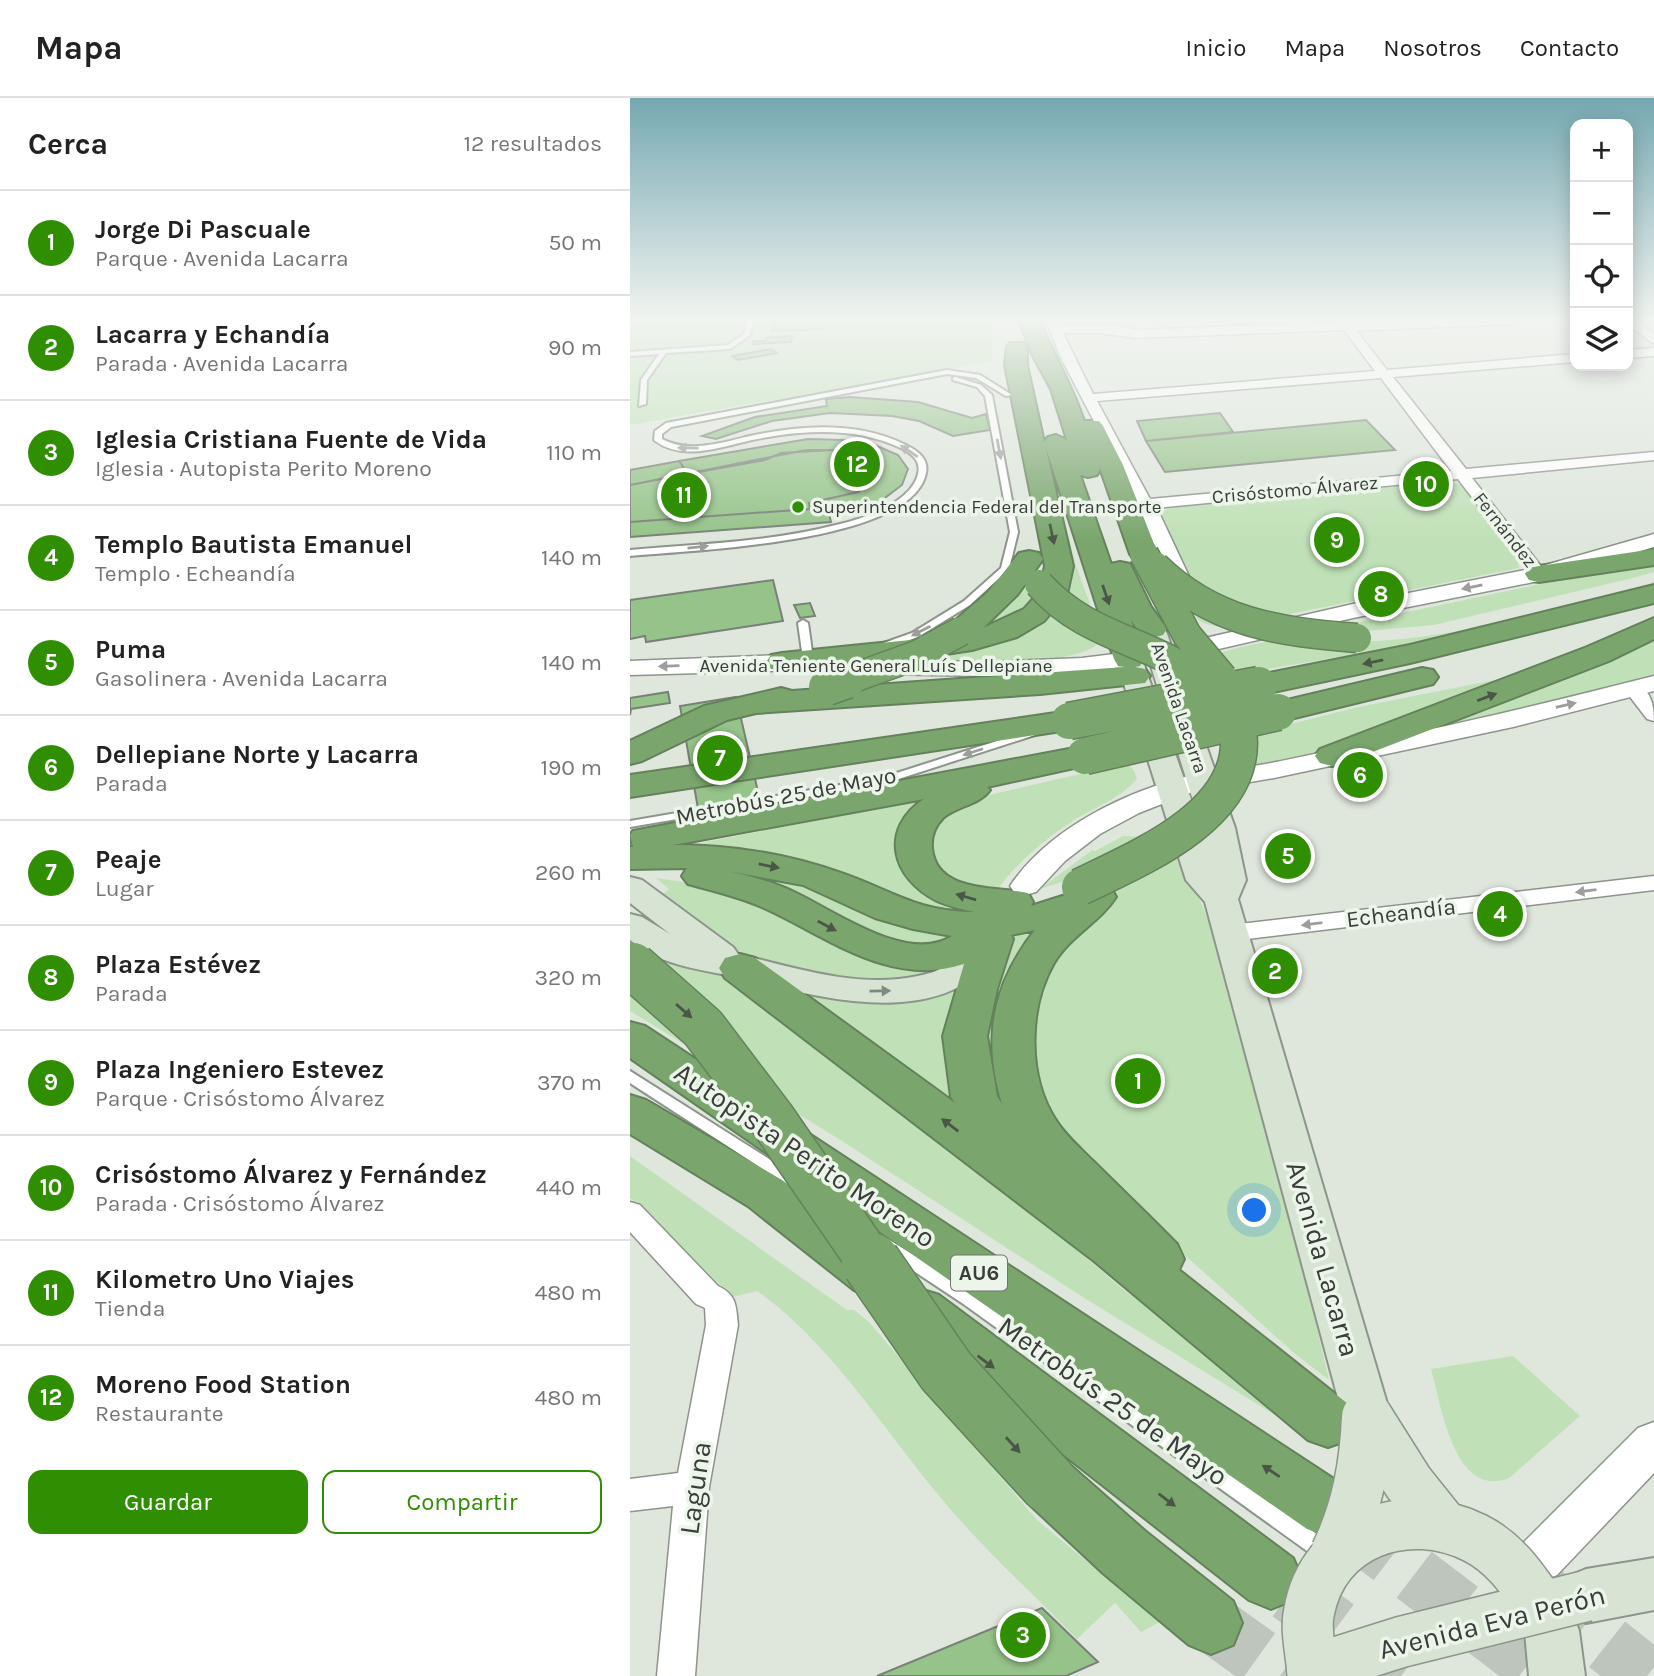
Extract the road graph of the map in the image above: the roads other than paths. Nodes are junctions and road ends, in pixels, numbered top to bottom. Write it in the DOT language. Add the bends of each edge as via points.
graph roads {
  1 [pos="642,393"];
  2 [pos="832,393"];
  3 [pos="986,393"];
  4 [pos="1005,393"];
  5 [pos="1022,393"];
  6 [pos="1040,393"];
  7 [pos="1063,393"];
  8 [pos="1066,393"];
  9 [pos="1088,393"];
  10 [pos="1154,393"];
  11 [pos="1399,393"];
  12 [pos="1008,395"];
  13 [pos="1091,398"];
  14 [pos="642,404"];
  15 [pos="1654,456"];
  16 [pos="1463,474"];
  17 [pos="1145,504"];
  18 [pos="1654,540"];
  19 [pos="630,553"];
  20 [pos="1144,554"];
  21 [pos="1654,557"];
  22 [pos="1030,563"];
  23 [pos="1539,574"];
  24 [pos="1654,576"];
  25 [pos="1654,594"];
  26 [pos="1654,617"];
  27 [pos="803,623"];
  28 [pos="1182,626"];
  29 [pos="1654,627"];
  30 [pos="1251,633"];
  31 [pos="1157,642"];
  32 [pos="842,656"];
  33 [pos="795,661"];
  34 [pos="1131,667"];
  35 [pos="630,668"];
  36 [pos="1644,686"];
  37 [pos="757,704"];
  38 [pos="1654,715"];
  39 [pos="1065,722"];
  40 [pos="630,754"];
  41 [pos="1332,756"];
  42 [pos="1033,768"];
  43 [pos="630,786"];
  44 [pos="1189,786"];
  45 [pos="630,824"];
  46 [pos="643,859"];
  47 [pos="1654,883"];
  48 [pos="1025,886"];
  49 [pos="630,887"];
  50 [pos="1093,893"];
  51 [pos="1226,916"];
  52 [pos="988,939"];
  53 [pos="631,952"];
  54 [pos="740,968"];
  55 [pos="630,1037"];
  56 [pos="630,1076"];
  57 [pos="630,1112"];
  58 [pos="1024,1180"];
  59 [pos="630,1213"];
  60 [pos="720,1301"];
  61 [pos="1247,1352"];
  62 [pos="1348,1420"];
  63 [pos="1654,1442"];
  64 [pos="692,1487"];
  65 [pos="630,1495"];
  66 [pos="1444,1527"];
  67 [pos="1326,1536"];
  68 [pos="1271,1579"];
  69 [pos="1654,1584"];
  70 [pos="1556,1587"];
  71 [pos="1211,1623"];
  72 [pos="1306,1674"];
  73 [pos="676,1676"];
  74 [pos="1557,1676"];
  1 -- 14 [label="lane"];
  19 -- 2 [label="lane, one-way" via="791,537 860,522 918,488 924,465 917,454 886,438 846,430 788,432 700,448 681,449 658,440 658,433 685,420"];
  3 -- 32 [label="lane, one-way" via="1014,532 1005,569 945,618 915,635"];
  4 -- 12 [label="lane"];
  5 -- 32 [label="highway, one-way" via="1059,566 1052,597 1026,620 980,638 914,652"];
  6 -- 34 [label="highway, one-way"];
  7 -- 31 [label="highway" via="1126,589"];
  8 -- 20 [label="highway" via="1077,403 1111,465"];
  9 -- 13 [label="street, Avenida Lacarra"];
  10 -- 13 [label="street"];
  11 -- 16 [label="street, Fernández"];
  12 -- 22 [label="highway"];
  13 -- 17 [label="street, Avenida Lacarra"];
  15 -- 16 [label="street, Crisóstomo Álvarez"];
  16 -- 17 [label="street, Crisóstomo Álvarez"];
  16 -- 23 [label="street, Fernández"];
  17 -- 28 [label="street, Avenida Lacarra" via="1183,587 1184,600 1178,608"];
  18 -- 23 [label="street, Avenida Teniente General Luís Dellepiane"];
  20 -- 24 [label="highway, bridge" via="1180,591 1237,618 1357,638 1452,627"];
  20 -- 50 [label="highway, bridge" via="1174,619 1250,709 1261,744 1260,763 1247,792 1203,839"];
  21 -- 23 [label="highway"];
  22 -- 37 [label="highway, bridge" via="992,607 961,631 917,655 827,687"];
  22 -- 50 [label="highway, bridge" via="1049,598 1073,616 1202,678 1232,712 1240,738 1239,761 1227,789 1214,804"];
  23 -- 30 [label="street, Avenida Teniente General Luís Dellepiane, one-way"];
  25 -- 39 [label="highway, one-way, bridge" via="1424,651"];
  26 -- 42 [label="highway, bridge"];
  27 -- 33 [label="lane"];
  28 -- 30 [label="street"];
  28 -- 31 [label="street, Avenida Lacarra"];
  41 -- 29 [label="highway, one-way" via="1598,654"];
  30 -- 31 [label="street, Avenida Teniente General Luís Dellepiane"];
  31 -- 34 [label="street, Avenida Teniente General Luís Dellepiane"];
  31 -- 44 [label="main road, Avenida Lacarra"];
  32 -- 33 [label="highway"];
  33 -- 34 [label="street, Avenida Teniente General Luís Dellepiane" via="919,669"];
  33 -- 35 [label="street, Avenida Teniente General Luís Dellepiane, one-way"];
  34 -- 37 [label="highway" via="1014,688"];
  34 -- 44 [label="main road, Avenida Lacarra"];
  36 -- 38 [label="street"];
  41 -- 36 [label="street, one-way"];
  37 -- 40 [label="highway" via="716,712"];
  39 -- 43 [label="highway"];
  39 -- 45 [label="lane, Metrobús 25 de Mayo, one-way" via="883,781"];
  41 -- 44 [label="street"];
  42 -- 46 [label="highway"];
  50 -- 42 [label="highway, one-way" via="991,903 948,891 916,864 914,831 929,812"];
  44 -- 48 [label="street" via="1139,802 1067,844"];
  44 -- 51 [label="main road, Avenida Lacarra" via="1203,880"];
  46 -- 50 [label="highway, one-way" via="739,860 796,871 839,884 909,916 961,925 993,926 1037,919"];
  46 -- 52 [label="highway, one-way" via="748,888 845,935 895,952 942,957"];
  47 -- 51 [label="street, Echeandía, one-way"];
  49 -- 54 [label="main road"];
  50 -- 61 [label="highway" via="1045,945 1022,989 1013,1022 1019,1091 1035,1127 1057,1154"];
  51 -- 62 [label="main road, Avenida Lacarra"];
  54 -- 52 [label="main road, one-way" via="824,987 908,990 957,975"];
  52 -- 58 [label="highway" via="965,1036 974,1097"];
  53 -- 54 [label="main road" via="670,949"];
  53 -- 71 [label="highway, one-way, bridge" via="703,1028 772,1119 946,1371 1049,1484"];
  58 -- 54 [label="highway, one-way"];
  67 -- 55 [label="highway, Autopista Perito Moreno / AU6, one-way"];
  56 -- 67 [label="lane, Metrobús 25 de Mayo"];
  57 -- 68 [label="highway, one-way" via="765,1193"];
  58 -- 61 [label="highway"];
  59 -- 60 [label="street" via="707,1295"];
  60 -- 64 [label="street, Laguna" via="722,1325"];
  61 -- 62 [label="highway"];
  62 -- 66 [label="main road, Avenida Lacarra, bridge"];
  62 -- 67 [label="main road, Avenida Lacarra, bridge" via="1361,1495 1351,1524"];
  63 -- 70 [label="street"];
  64 -- 65 [label="street"];
  64 -- 73 [label="street, Laguna"];
  66 -- 67 [label="main road, bridge" via="1413,1523"];
  66 -- 70 [label="main road, bridge" via="1500,1556 1530,1588"];
  67 -- 72 [label="main road, Avenida Lacarra, bridge" via="1320,1574 1306,1610"];
  69 -- 70 [label="main road, Avenida Eva Perón"];
  70 -- 72 [label="main road, Avenida Eva Perón, bridge"];
  70 -- 74 [label="main road" via="1552,1631"];
}
